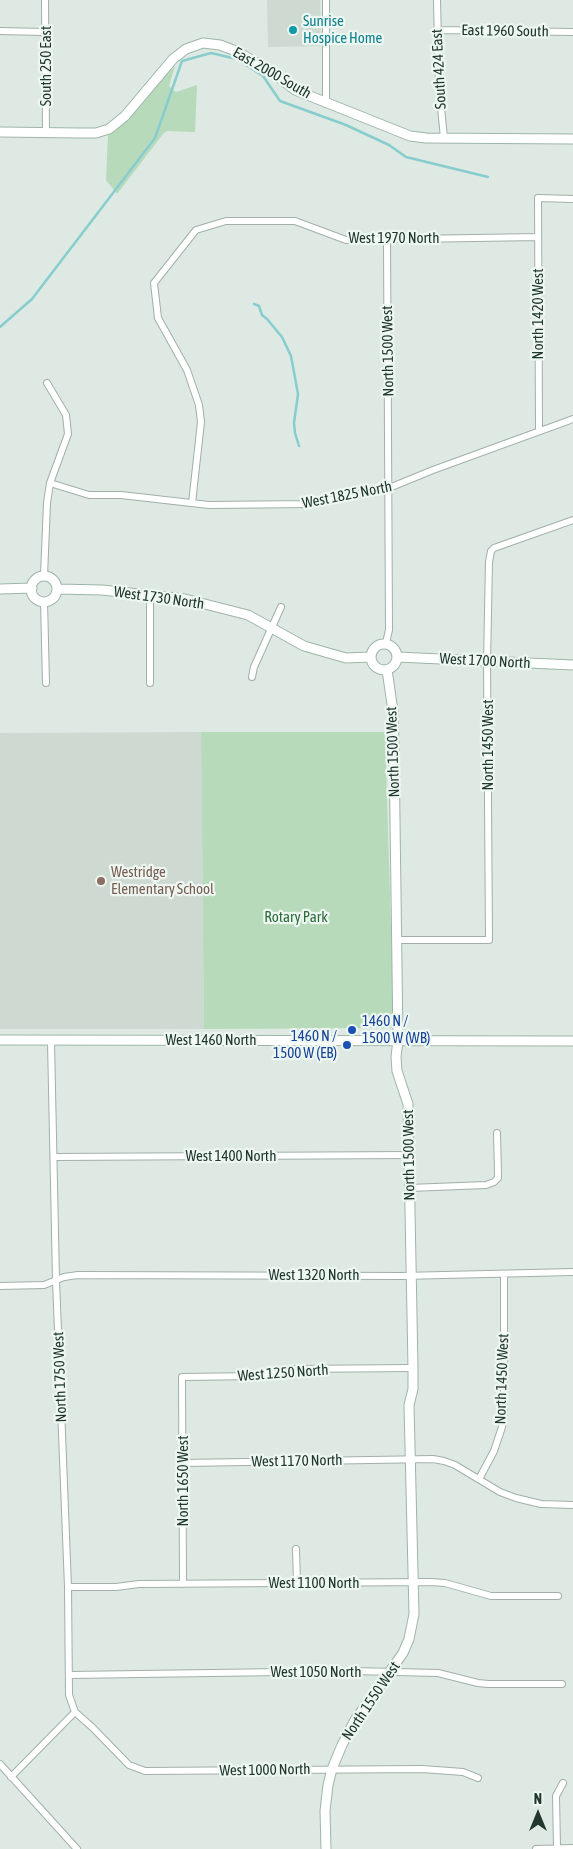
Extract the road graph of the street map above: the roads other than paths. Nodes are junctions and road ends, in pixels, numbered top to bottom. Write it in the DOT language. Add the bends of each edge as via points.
graph roads {
  1 [pos="45,0"];
  2 [pos="326,0"];
  3 [pos="437,0"];
  4 [pos="437,30"];
  5 [pos="0,31"];
  6 [pos="46,32"];
  7 [pos="573,32"];
  8 [pos="326,104"];
  9 [pos="0,132"];
  10 [pos="46,133"];
  11 [pos="444,138"];
  12 [pos="573,139"];
  13 [pos="573,199"];
  14 [pos="538,237"];
  15 [pos="386,239"];
  16 [pos="47,383"];
  17 [pos="573,419"];
  18 [pos="539,431"];
  19 [pos="50,483"];
  20 [pos="389,488"];
  21 [pos="192,503"];
  22 [pos="573,520"];
  23 [pos="44,576"];
  24 [pos="32,588"];
  25 [pos="0,589"];
  26 [pos="57,589"];
  27 [pos="150,595"];
  28 [pos="44,601"];
  29 [pos="281,607"];
  30 [pos="272,628"];
  31 [pos="386,643"];
  32 [pos="370,657"];
  33 [pos="397,657"];
  34 [pos="487,662"];
  35 [pos="573,666"];
  36 [pos="387,670"];
  37 [pos="252,677"];
  38 [pos="46,683"];
  39 [pos="150,683"];
  40 [pos="397,940"];
  41 [pos="0,1040"];
  42 [pos="51,1040"];
  43 [pos="398,1040"];
  44 [pos="573,1041"];
  45 [pos="497,1133"];
  46 [pos="409,1155"];
  47 [pos="54,1157"];
  48 [pos="409,1188"];
  49 [pos="573,1272"];
  50 [pos="504,1274"];
  51 [pos="411,1276"];
  52 [pos="56,1280"];
  53 [pos="0,1286"];
  54 [pos="413,1368"];
  55 [pos="182,1377"];
  56 [pos="412,1460"];
  57 [pos="183,1463"];
  58 [pos="478,1479"];
  59 [pos="573,1505"];
  60 [pos="296,1549"];
  61 [pos="415,1582"];
  62 [pos="297,1583"];
  63 [pos="183,1584"];
  64 [pos="68,1587"];
  65 [pos="558,1596"];
  66 [pos="390,1673"];
  67 [pos="70,1675"];
  68 [pos="562,1684"];
  69 [pos="75,1712"];
  70 [pos="0,1764"];
  71 [pos="332,1770"];
  72 [pos="11,1777"];
  73 [pos="478,1778"];
  74 [pos="563,1782"];
  75 [pos="557,1848"];
  76 [pos="573,1848"];
  77 [pos="77,1849"];
  78 [pos="326,1849"];
  79 [pos="536,1849"];
  1 -- 6 [label="street, South 250 East"];
  2 -- 8 [label="street"];
  3 -- 4 [label="street, South 424 East"];
  4 -- 7 [label="street, East 1960 South"];
  4 -- 11 [label="street, South 424 East"];
  5 -- 6 [label="street"];
  6 -- 10 [label="street, South 250 East"];
  8 -- 10 [label="street, East 2000 South" via="295,90 236,50 203,44 186,49 173,59 125,116 109,129 96,133"];
  8 -- 11 [label="street, East 2000 South" via="410,136"];
  9 -- 10 [label="street, East 2000 South"];
  11 -- 12 [label="street, East 2000 South"];
  13 -- 14 [label="street, North 1420 West" via="538,198"];
  14 -- 15 [label="street, West 1970 North"];
  14 -- 18 [label="street, North 1420 West"];
  15 -- 20 [label="street, North 1500 West"];
  15 -- 21 [label="street, West 1970 North" via="346,240 295,221 226,221 196,230 154,283 158,318 187,370 199,405"];
  16 -- 19 [label="street" via="66,415 68,434"];
  17 -- 18 [label="street, West 1825 North"];
  18 -- 20 [label="street, West 1825 North"];
  19 -- 21 [label="street, West 1825 North" via="89,494"];
  19 -- 23 [label="street"];
  20 -- 21 [label="street, West 1825 North" via="310,504"];
  20 -- 31 [label="street, North 1500 West" via="389,630"];
  22 -- 34 [label="street, North 1450 West" via="491,551"];
  23 -- 24 [label="street" via="35,580"];
  23 -- 26 [label="street" via="54,580"];
  24 -- 25 [label="street"];
  24 -- 28 [label="street" via="35,598"];
  26 -- 27 [label="street, West 1730 North"];
  26 -- 28 [label="street" via="53,598"];
  27 -- 30 [label="street, West 1730 North" via="185,598 248,615"];
  27 -- 39 [label="street"];
  28 -- 38 [label="street"];
  29 -- 30 [label="street"];
  30 -- 32 [label="street, West 1730 North" via="304,646 346,658"];
  30 -- 37 [label="street"];
  31 -- 32 [label="street" via="373,648"];
  31 -- 33 [label="street" via="394,648"];
  32 -- 36 [label="street" via="373,666"];
  33 -- 34 [label="street, West 1700 North"];
  33 -- 36 [label="street"];
  34 -- 35 [label="street, West 1700 North"];
  34 -- 40 [label="street, North 1450 West" via="489,940"];
  36 -- 40 [label="street, North 1500 West" via="393,711"];
  40 -- 43 [label="street, North 1500 West"];
  41 -- 42 [label="street, West 1460 North"];
  42 -- 43 [label="street, West 1460 North"];
  42 -- 47 [label="street, North 1750 West"];
  43 -- 44 [label="street, West 1460 North"];
  43 -- 46 [label="street, North 1500 West" via="397,1071 408,1104"];
  45 -- 48 [label="street" via="498,1178 494,1182"];
  46 -- 47 [label="street, West 1400 North"];
  46 -- 48 [label="street, North 1500 West"];
  47 -- 52 [label="street, North 1750 West"];
  48 -- 51 [label="street, North 1500 West"];
  49 -- 50 [label="street, West 1320 North"];
  50 -- 51 [label="street, West 1320 North"];
  50 -- 58 [label="street, North 1450 West" via="504,1411 494,1451"];
  51 -- 52 [label="street, West 1320 North" via="87,1275"];
  51 -- 54 [label="street, North 1500 West"];
  52 -- 53 [label="street, West 1320 North" via="44,1285"];
  52 -- 64 [label="street, North 1750 West"];
  54 -- 55 [label="street, West 1250 North" via="293,1369 258,1376"];
  54 -- 56 [label="street, North 1500 West" via="409,1405"];
  55 -- 57 [label="street, North 1650 West"];
  56 -- 57 [label="street, West 1170 North"];
  56 -- 58 [label="street, West 1170 North" via="444,1461"];
  56 -- 61 [label="street, North 1500 West"];
  57 -- 63 [label="street, North 1650 West"];
  58 -- 59 [label="street, West 1170 North" via="516,1498 541,1504"];
  60 -- 62 [label="street"];
  61 -- 62 [label="street, West 1100 North"];
  61 -- 65 [label="street, West 1100 North" via="445,1583 491,1596"];
  61 -- 66 [label="street, North 1550 West" via="412,1626"];
  62 -- 63 [label="street, West 1100 North"];
  63 -- 64 [label="street, West 1100 North"];
  64 -- 67 [label="street, North 1750 West"];
  66 -- 67 [label="street, West 1050 North"];
  66 -- 68 [label="street, West 1050 North" via="438,1673 488,1684"];
  66 -- 71 [label="street, North 1550 West" via="355,1720"];
  67 -- 69 [label="street, North 1750 West" via="69,1695"];
  69 -- 71 [label="street, West 1000 North" via="129,1765 145,1772"];
  69 -- 72 [label="street"];
  70 -- 72 [label="street"];
  71 -- 73 [label="street, West 1000 North" via="430,1769 463,1772"];
  71 -- 78 [label="street, North 1550 West" via="326,1811"];
  72 -- 77 [label="street"];
  74 -- 75 [label="street" via="556,1796"];
  75 -- 76 [label="street"];
  75 -- 79 [label="street"];
}
